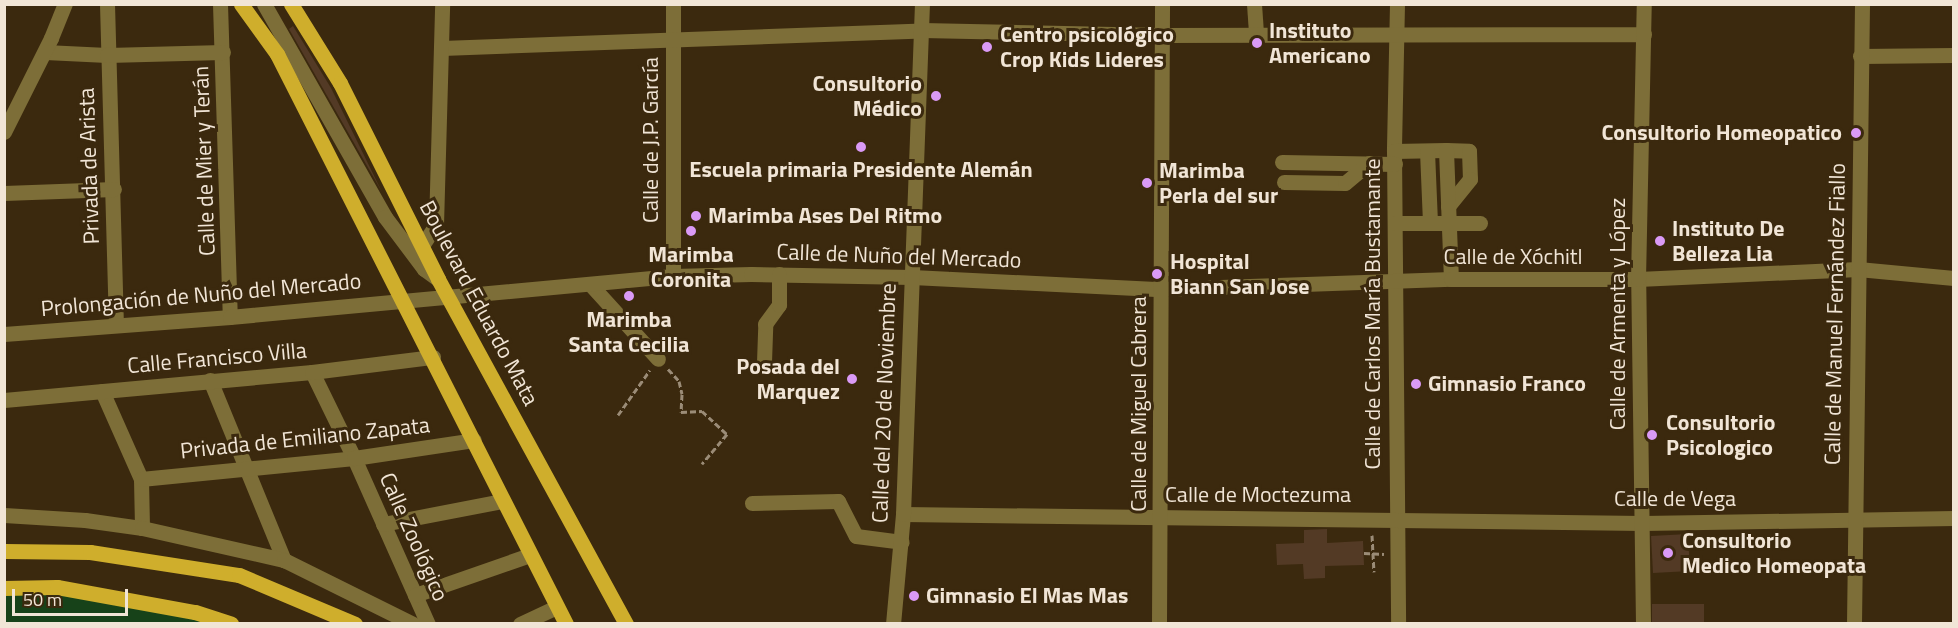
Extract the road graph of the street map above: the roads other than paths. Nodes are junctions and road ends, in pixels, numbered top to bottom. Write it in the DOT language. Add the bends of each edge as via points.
graph roads {
  1 [pos="65,4"];
  2 [pos="107,4"];
  3 [pos="220,4"];
  4 [pos="241,4"];
  5 [pos="264,4"];
  6 [pos="291,4"];
  7 [pos="442,4"];
  8 [pos="674,4"];
  9 [pos="922,4"];
  10 [pos="1162,4"];
  11 [pos="1254,4"];
  12 [pos="1397,4"];
  13 [pos="1644,4"];
  14 [pos="1862,4"];
  15 [pos="922,30"];
  16 [pos="1256,34"];
  17 [pos="1644,34"];
  18 [pos="1162,35"];
  19 [pos="1396,35"];
  20 [pos="674,39"];
  21 [pos="442,48"];
  22 [pos="45,52"];
  23 [pos="223,52"];
  24 [pos="107,55"];
  25 [pos="1953,55"];
  26 [pos="1860,56"];
  27 [pos="4,132"];
  28 [pos="1446,150"];
  29 [pos="1427,151"];
  30 [pos="1395,157"];
  31 [pos="1282,162"];
  32 [pos="1369,164"];
  33 [pos="1284,182"];
  34 [pos="114,189"];
  35 [pos="4,193"];
  36 [pos="1448,206"];
  37 [pos="1395,223"];
  38 [pos="1430,223"];
  39 [pos="1449,223"];
  40 [pos="1480,223"];
  41 [pos="421,247"];
  42 [pos="1858,269"];
  43 [pos="779,274"];
  44 [pos="674,276"];
  45 [pos="912,277"];
  46 [pos="1953,278"];
  47 [pos="438,279"];
  48 [pos="1451,279"];
  49 [pos="1638,279"];
  50 [pos="1396,281"];
  51 [pos="590,284"];
  52 [pos="1161,289"];
  53 [pos="448,295"];
  54 [pos="401,300"];
  55 [pos="230,317"];
  56 [pos="116,325"];
  57 [pos="4,334"];
  58 [pos="433,357"];
  59 [pos="658,359"];
  60 [pos="764,362"];
  61 [pos="312,372"];
  62 [pos="210,380"];
  63 [pos="102,391"];
  64 [pos="4,400"];
  65 [pos="474,440"];
  66 [pos="354,458"];
  67 [pos="247,466"];
  68 [pos="141,479"];
  69 [pos="503,501"];
  70 [pos="752,502"];
  71 [pos="903,514"];
  72 [pos="4,515"];
  73 [pos="1161,518"];
  74 [pos="1397,518"];
  75 [pos="1953,518"];
  76 [pos="1855,520"];
  77 [pos="1643,523"];
  78 [pos="383,524"];
  79 [pos="142,528"];
  80 [pos="902,542"];
  81 [pos="4,551"];
  82 [pos="530,555"];
  83 [pos="284,560"];
  84 [pos="4,588"];
  85 [pos="416,595"];
  86 [pos="556,607"];
  87 [pos="231,624"];
  88 [pos="355,624"];
  89 [pos="413,624"];
  90 [pos="428,624"];
  91 [pos="520,624"];
  92 [pos="566,624"];
  93 [pos="626,624"];
  94 [pos="893,624"];
  95 [pos="1159,624"];
  96 [pos="1398,624"];
  97 [pos="1643,624"];
  98 [pos="1854,624"];
  1 -- 22 [label="street"];
  2 -- 24 [label="street, Privada de Arista"];
  3 -- 23 [label="street, Calle de Mier y Terán"];
  4 -- 54 [label="main road" via="277,54"];
  5 -- 47 [label="street" via="385,218 424,269"];
  6 -- 41 [label="main road, Boulevard Eduardo Mata" via="340,83"];
  7 -- 21 [label="street"];
  8 -- 20 [label="street, Calle de J.P. García"];
  9 -- 15 [label="street, Calle del 20 de Noviembre"];
  10 -- 18 [label="street, Calle de Miguel Cabrera"];
  11 -- 16 [label="street"];
  12 -- 19 [label="street, Calle de Carlos María Bustamante"];
  13 -- 17 [label="street, Calle de Armenta y López"];
  14 -- 26 [label="street, Calle de Manuel Fernández Fiallo"];
  15 -- 18 [label="street"];
  15 -- 20 [label="street"];
  15 -- 45 [label="street, Calle del 20 de Noviembre"];
  16 -- 18 [label="street"];
  16 -- 19 [label="street"];
  17 -- 19 [label="street"];
  17 -- 49 [label="street, Calle de Armenta y López"];
  18 -- 52 [label="street, Calle de Miguel Cabrera"];
  19 -- 30 [label="street, Calle de Carlos María Bustamante"];
  20 -- 21 [label="street"];
  20 -- 44 [label="street, Calle de J.P. García"];
  21 -- 41 [label="street" via="436,225"];
  22 -- 24 [label="street"];
  22 -- 27 [label="street"];
  23 -- 24 [label="street"];
  23 -- 55 [label="street, Calle de Mier y Terán"];
  24 -- 34 [label="street, Privada de Arista"];
  25 -- 26 [label="street"];
  26 -- 42 [label="street, Calle de Manuel Fernández Fiallo"];
  28 -- 29 [label="street"];
  28 -- 36 [label="street"];
  28 -- 36 [label="street" via="1469,151 1470,179"];
  29 -- 30 [label="street"];
  29 -- 38 [label="street"];
  30 -- 32 [label="street"];
  30 -- 37 [label="street, Calle de Carlos María Bustamante"];
  31 -- 32 [label="street"];
  32 -- 33 [label="street" via="1345,183"];
  34 -- 35 [label="street"];
  34 -- 56 [label="street, Privada de Arista"];
  36 -- 39 [label="street"];
  37 -- 38 [label="street"];
  37 -- 50 [label="street, Calle de Carlos María Bustamante"];
  38 -- 39 [label="street"];
  39 -- 40 [label="street"];
  39 -- 48 [label="street"];
  41 -- 47 [label="main road, Boulevard Eduardo Mata"];
  42 -- 46 [label="street, Calle de Xóchitl"];
  42 -- 49 [label="street, Calle de Xóchitl"];
  42 -- 76 [label="street, Calle de Manuel Fernández Fiallo"];
  43 -- 44 [label="street, Calle de Nuño del Mercado"];
  43 -- 45 [label="street, Calle de Nuño del Mercado"];
  43 -- 60 [label="street" via="779,305 765,324"];
  44 -- 51 [label="street, Calle de Nuño del Mercado"];
  45 -- 52 [label="street, Calle de Nuño del Mercado"];
  45 -- 71 [label="street, Calle del 20 de Noviembre"];
  47 -- 53 [label="main road, Boulevard Eduardo Mata"];
  48 -- 49 [label="street, Calle de Xóchitl"];
  48 -- 50 [label="street, Calle de Xóchitl"];
  49 -- 77 [label="street, Calle de Armenta y López"];
  50 -- 52 [label="street, Calle de Nuño del Mercado"];
  50 -- 74 [label="street, Calle de Carlos María Bustamante"];
  51 -- 53 [label="street, Calle de Nuño del Mercado"];
  51 -- 59 [label="street"];
  52 -- 73 [label="street, Calle de Miguel Cabrera"];
  53 -- 54 [label="street, Calle de Nuño del Mercado"];
  53 -- 93 [label="main road, Boulevard Eduardo Mata"];
  54 -- 55 [label="street, Prolongación de Nuño del Mercado"];
  54 -- 58 [label="main road"];
  55 -- 56 [label="street, Prolongación de Nuño del Mercado"];
  56 -- 57 [label="street, Prolongación de Nuño del Mercado"];
  58 -- 61 [label="street, Calle Francisco Villa"];
  58 -- 65 [label="main road"];
  61 -- 62 [label="street, Calle Francisco Villa"];
  61 -- 66 [label="street, Calle Zoológico"];
  62 -- 63 [label="street, Calle Francisco Villa"];
  62 -- 67 [label="street"];
  63 -- 64 [label="street, Calle Francisco Villa"];
  63 -- 68 [label="street"];
  65 -- 66 [label="street, Privada de Emiliano Zapata"];
  65 -- 69 [label="main road"];
  66 -- 67 [label="street, Privada de Emiliano Zapata"];
  66 -- 78 [label="street, Calle Zoológico"];
  67 -- 68 [label="street, Privada de Emiliano Zapata"];
  67 -- 83 [label="street"];
  68 -- 79 [label="street"];
  69 -- 78 [label="street"];
  69 -- 82 [label="main road"];
  70 -- 80 [label="street" via="838,501 856,536"];
  71 -- 73 [label="street, Calle de Moctezuma"];
  71 -- 80 [label="street, Calle del 20 de Noviembre"];
  72 -- 79 [label="street"];
  73 -- 74 [label="street, Calle de Moctezuma"];
  73 -- 95 [label="street, Calle de Miguel Cabrera"];
  74 -- 77 [label="street, Calle de Vega"];
  74 -- 96 [label="street, Calle de Carlos María Bustamante"];
  75 -- 76 [label="street, Calle de Vega"];
  76 -- 77 [label="street, Calle de Vega"];
  76 -- 98 [label="street, Calle de Manuel Fernández Fiallo"];
  77 -- 97 [label="street, Calle de Armenta y López"];
  78 -- 85 [label="street, Calle Zoológico"];
  79 -- 83 [label="street"];
  80 -- 94 [label="street, Calle del 20 de Noviembre"];
  81 -- 88 [label="main road" via="90,552 239,575"];
  82 -- 85 [label="street"];
  82 -- 86 [label="main road"];
  83 -- 89 [label="street"];
  84 -- 87 [label="main road" via="57,587 195,612"];
  85 -- 90 [label="street, Calle Zoológico"];
  86 -- 91 [label="street"];
  86 -- 92 [label="main road"];
}
